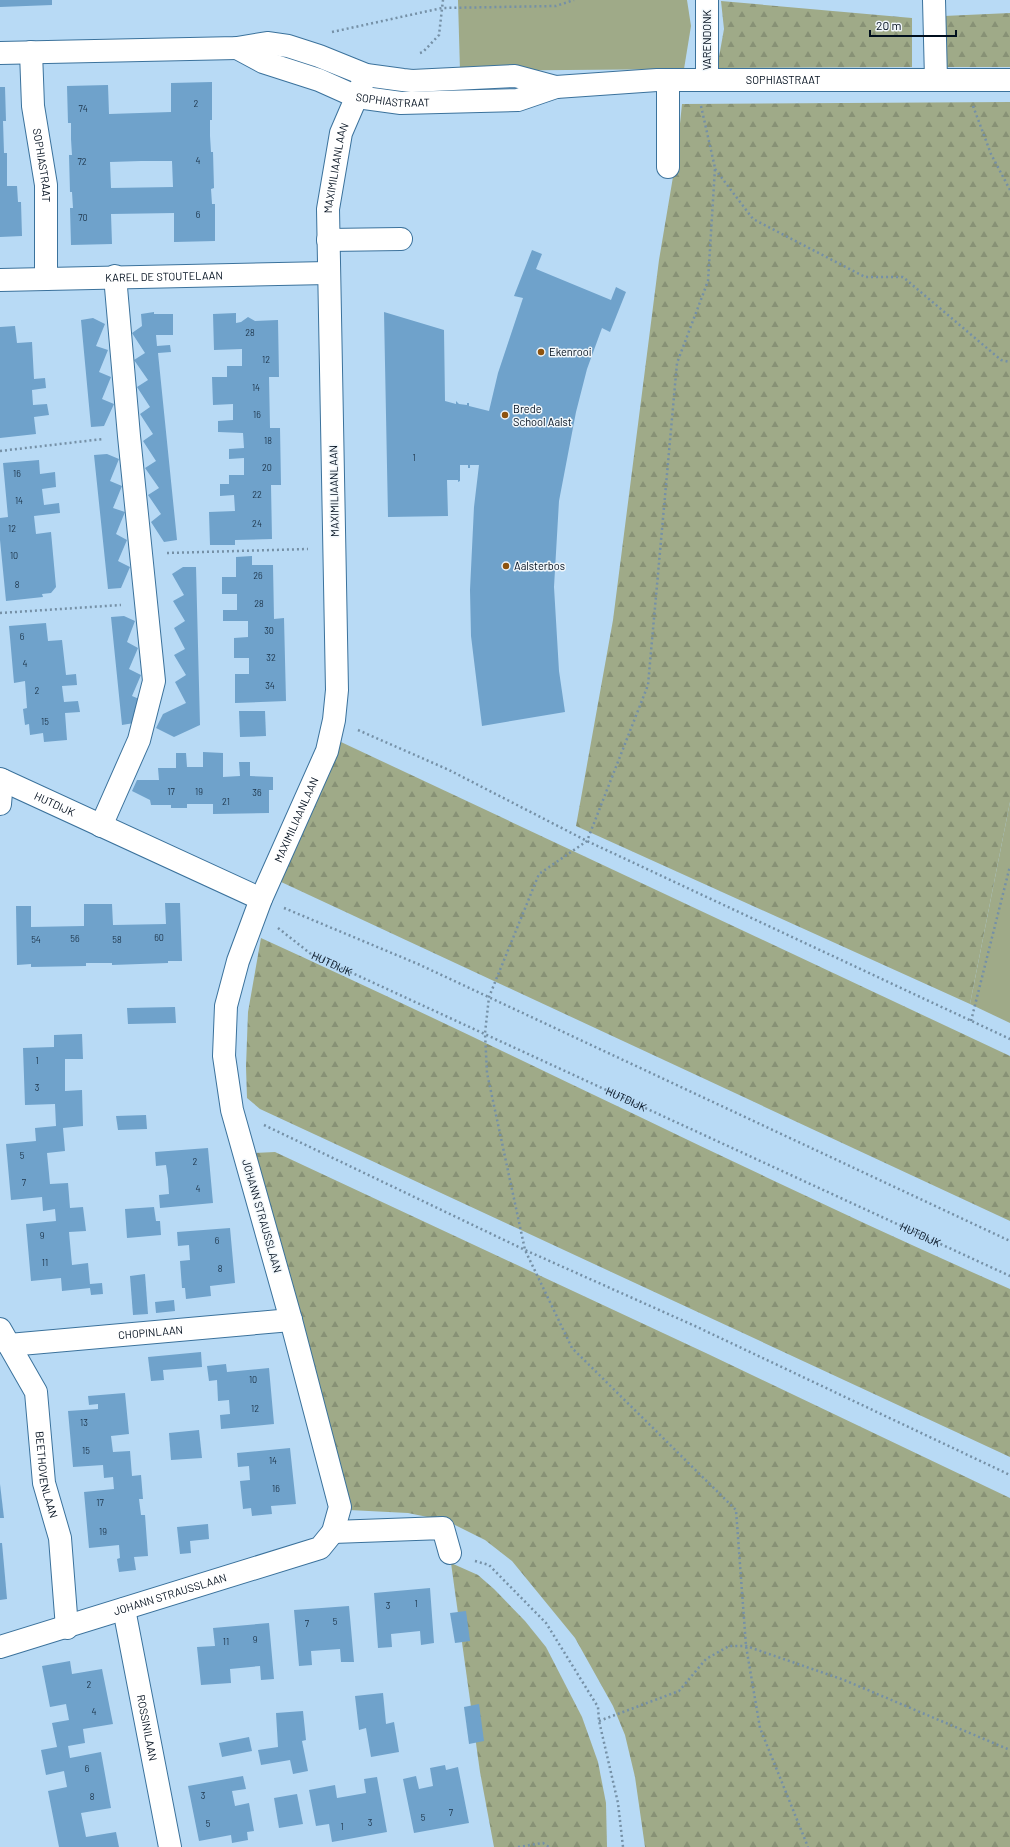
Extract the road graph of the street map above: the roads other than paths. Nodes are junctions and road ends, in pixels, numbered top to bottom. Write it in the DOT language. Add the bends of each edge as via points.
graph roads {
  1 [pos="707,0"];
  2 [pos="934,0"];
  3 [pos="237,48"];
  4 [pos="31,52"];
  5 [pos="0,53"];
  6 [pos="366,75"];
  7 [pos="936,79"];
  8 [pos="668,80"];
  9 [pos="701,80"];
  10 [pos="1010,80"];
  11 [pos="556,87"];
  12 [pos="358,97"];
  13 [pos="668,167"];
  14 [pos="400,239"];
  15 [pos="328,240"];
  16 [pos="328,273"];
  17 [pos="115,276"];
  18 [pos="46,279"];
  19 [pos="0,280"];
  20 [pos="1,780"];
  21 [pos="0,804"];
  22 [pos="101,826"];
  23 [pos="262,899"];
  24 [pos="291,1320"];
  25 [pos="5,1337"];
  26 [pos="333,1532"];
  27 [pos="450,1553"];
  28 [pos="124,1609"];
  29 [pos="66,1628"];
  30 [pos="0,1647"];
  31 [pos="170,1847"];
  1 -- 9 [label="street, VARENDONK"];
  2 -- 7 [label="street"];
  3 -- 4 [label="street, SOPHIASTRAAT"];
  3 -- 6 [label="street, SOPHIASTRAAT" via="267,43 288,46"];
  3 -- 12 [label="street, SOPHIASTRAAT" via="263,62 319,80"];
  4 -- 5 [label="street, SOPHIASTRAAT"];
  4 -- 18 [label="street, SOPHIASTRAAT" via="33,106 46,185"];
  6 -- 11 [label="street, SOPHIASTRAAT" via="412,81 515,76"];
  6 -- 12 [label="street, MAXIMILIAANLAAN"];
  7 -- 9 [label="street, SOPHIASTRAAT"];
  7 -- 10 [label="street, SOPHIASTRAAT"];
  8 -- 9 [label="street, SOPHIASTRAAT"];
  8 -- 11 [label="street, SOPHIASTRAAT"];
  8 -- 13 [label="street"];
  11 -- 12 [label="street, SOPHIASTRAAT" via="518,100 414,104"];
  12 -- 15 [label="street, MAXIMILIAANLAAN" via="341,133 328,208"];
  14 -- 15 [label="street"];
  15 -- 16 [label="street, MAXIMILIAANLAAN"];
  16 -- 17 [label="street, KAREL DE STOUTELAAN"];
  16 -- 23 [label="street, MAXIMILIAANLAAN" via="337,690 334,720 327,751"];
  17 -- 18 [label="street, KAREL DE STOUTELAAN"];
  17 -- 22 [label="street" via="154,681 139,740"];
  18 -- 19 [label="street, KAREL DE STOUTELAAN"];
  20 -- 21 [label="street"];
  20 -- 22 [label="street, HUTDIJK"];
  22 -- 23 [label="street, HUTDIJK"];
  23 -- 24 [label="street, JOHANN STRAUSSLAAN" via="238,961 226,1006 224,1056 232,1110"];
  24 -- 25 [label="street, CHOPINLAAN"];
  24 -- 26 [label="street, JOHANN STRAUSSLAAN" via="340,1507"];
  25 -- 29 [label="street, BEETHOVENLAAN" via="36,1392 44,1483 60,1538"];
  26 -- 27 [label="street" via="443,1528"];
  26 -- 28 [label="street, JOHANN STRAUSSLAAN" via="320,1548"];
  28 -- 29 [label="street, JOHANN STRAUSSLAAN"];
  28 -- 31 [label="street, ROSSINILAAN"];
  29 -- 30 [label="street, JOHANN STRAUSSLAAN"];
}
